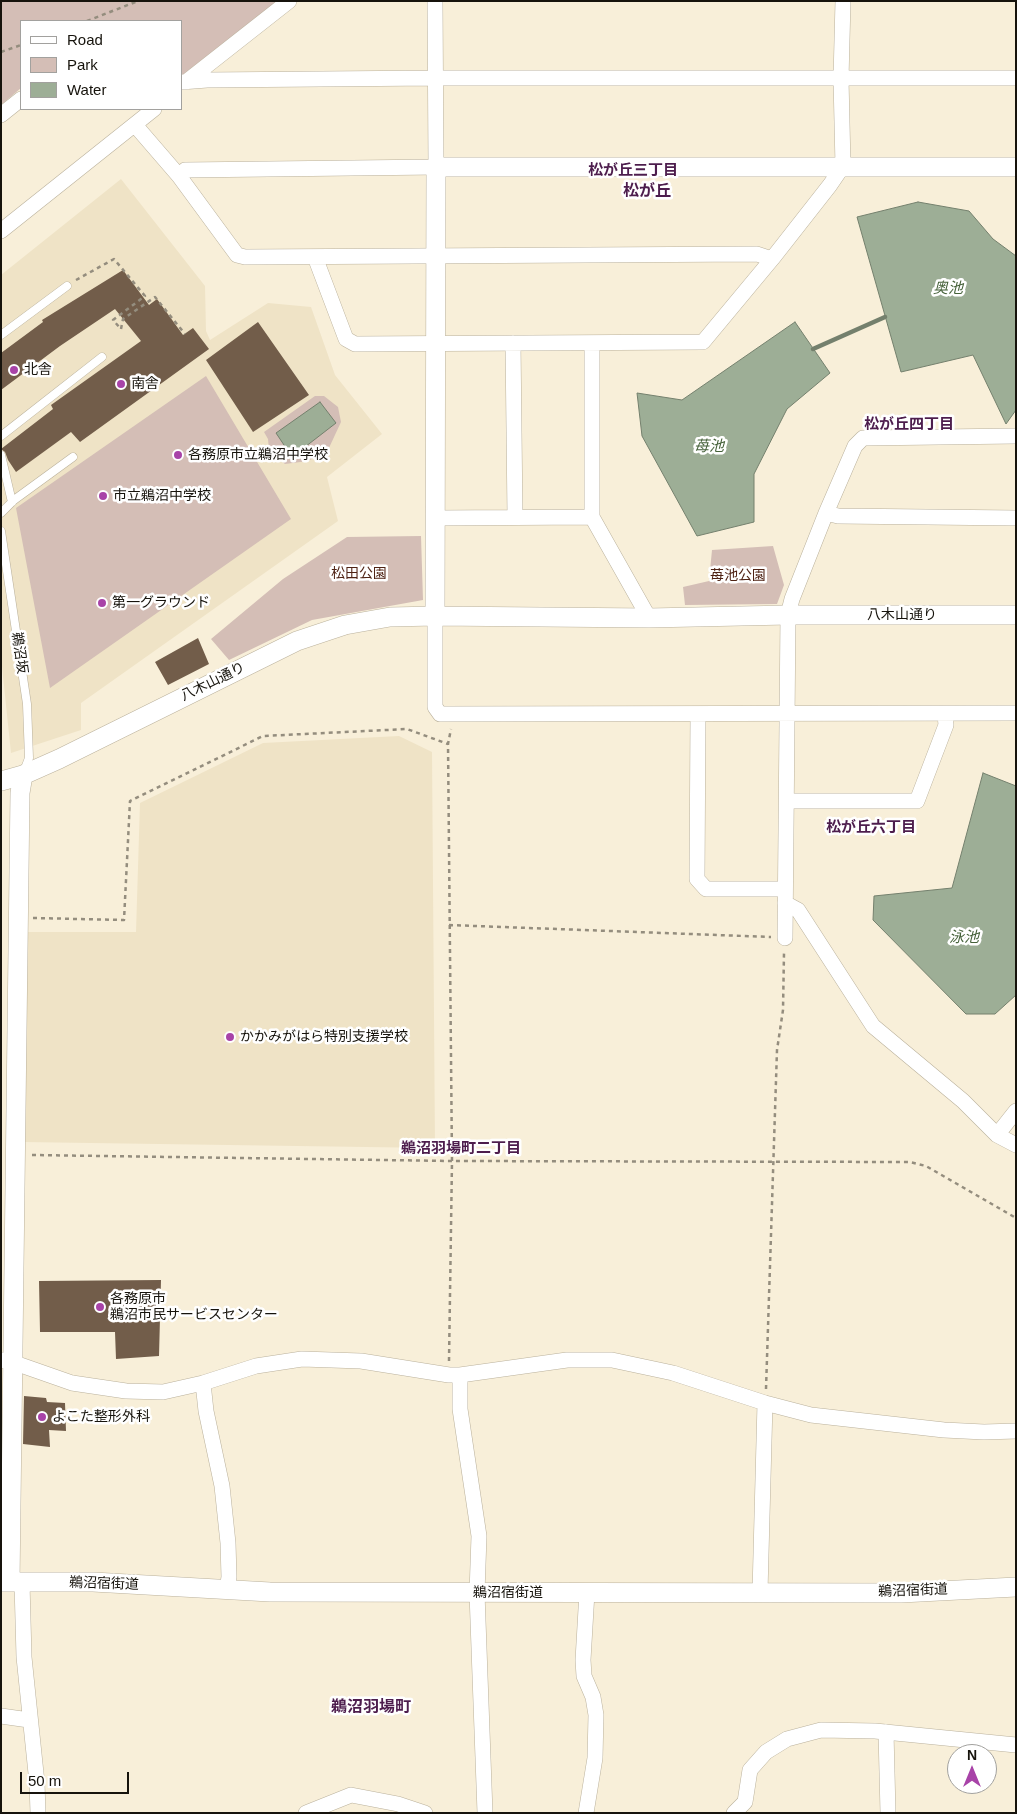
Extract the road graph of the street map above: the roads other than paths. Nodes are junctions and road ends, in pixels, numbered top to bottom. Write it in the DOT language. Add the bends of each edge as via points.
graph roads {
  1 [pos="289,1"];
  2 [pos="435,1"];
  3 [pos="843,1"];
  4 [pos="436,78"];
  5 [pos="1016,78"];
  6 [pos="841,80"];
  7 [pos="183,84"];
  8 [pos="20,99"];
  9 [pos="153,110"];
  10 [pos="1,115"];
  11 [pos="134,125"];
  12 [pos="843,166"];
  13 [pos="436,167"];
  14 [pos="1016,167"];
  15 [pos="179,176"];
  16 [pos="1,231"];
  17 [pos="436,256"];
  18 [pos="315,257"];
  19 [pos="772,259"];
  20 [pos="67,286"];
  21 [pos="1,335"];
  22 [pos="513,343"];
  23 [pos="436,344"];
  24 [pos="592,344"];
  25 [pos="102,357"];
  26 [pos="1,436"];
  27 [pos="1016,436"];
  28 [pos="1,455"];
  29 [pos="73,457"];
  30 [pos="12,502"];
  31 [pos="1,513"];
  32 [pos="826,514"];
  33 [pos="515,517"];
  34 [pos="592,517"];
  35 [pos="436,518"];
  36 [pos="1016,518"];
  37 [pos="1,531"];
  38 [pos="788,615"];
  39 [pos="1016,615"];
  40 [pos="435,616"];
  41 [pos="649,618"];
  42 [pos="1016,713"];
  43 [pos="698,714"];
  44 [pos="786,714"];
  45 [pos="946,714"];
  46 [pos="23,775"];
  47 [pos="1,781"];
  48 [pos="787,801"];
  49 [pos="785,896"];
  50 [pos="785,938"];
  51 [pos="1016,1111"];
  52 [pos="997,1135"];
  53 [pos="1016,1145"];
  54 [pos="7,1361"];
  55 [pos="455,1375"];
  56 [pos="203,1384"];
  57 [pos="765,1403"];
  58 [pos="1016,1431"];
  59 [pos="11,1582"];
  60 [pos="1016,1587"];
  61 [pos="227,1590"];
  62 [pos="587,1592"];
  63 [pos="760,1592"];
  64 [pos="477,1593"];
  65 [pos="1,1716"];
  66 [pos="29,1720"];
  67 [pos="886,1732"];
  68 [pos="1016,1745"];
  69 [pos="38,1813"];
  70 [pos="306,1813"];
  71 [pos="425,1813"];
  72 [pos="485,1813"];
  73 [pos="586,1813"];
  74 [pos="734,1813"];
  75 [pos="888,1813"];
  1 -- 7 [label="street"];
  2 -- 4 [label="street"];
  3 -- 6 [label="street"];
  4 -- 6 [label="street"];
  4 -- 7 [label="street" via="207,80"];
  4 -- 13 [label="street"];
  5 -- 6 [label="street"];
  6 -- 12 [label="street"];
  8 -- 10 [label="street"];
  9 -- 11 [label="street"];
  11 -- 15 [label="street"];
  11 -- 16 [label="street"];
  12 -- 13 [label="street"];
  12 -- 14 [label="street"];
  12 -- 19 [label="street"];
  13 -- 15 [label="street" via="185,170"];
  13 -- 17 [label="street"];
  15 -- 18 [label="street" via="236,255"];
  17 -- 18 [label="street"];
  17 -- 19 [label="street" via="757,254"];
  17 -- 23 [label="street"];
  18 -- 23 [label="street" via="346,339 355,344"];
  19 -- 24 [label="street" via="703,342"];
  20 -- 21 [label="lane"];
  22 -- 23 [label="street"];
  22 -- 24 [label="street"];
  22 -- 33 [label="street"];
  23 -- 35 [label="street"];
  24 -- 34 [label="street"];
  25 -- 26 [label="lane"];
  27 -- 32 [label="street" via="863,438 855,446"];
  28 -- 30 [label="lane"];
  29 -- 30 [label="lane"];
  30 -- 31 [label="lane"];
  32 -- 36 [label="street"];
  32 -- 38 [label="street"];
  33 -- 34 [label="street"];
  33 -- 35 [label="street"];
  34 -- 41 [label="street"];
  35 -- 40 [label="street"];
  37 -- 46 [label="lane, 鵜沼坂" via="26,704 29,758"];
  38 -- 39 [label="street, 八木山通り"];
  38 -- 41 [label="street, 八木山通り"];
  38 -- 44 [label="street"];
  40 -- 41 [label="street, 八木山通り"];
  40 -- 43 [label="street" via="435,707 440,714"];
  40 -- 46 [label="street, 八木山通り" via="390,617 345,625 298,640"];
  42 -- 45 [label="street"];
  43 -- 44 [label="street"];
  43 -- 49 [label="street" via="697,879 706,889"];
  44 -- 45 [label="street"];
  44 -- 48 [label="street"];
  45 -- 48 [label="street" via="946,725 917,801"];
  46 -- 47 [label="street, 八木山通り"];
  46 -- 54 [label="street" via="20,793 16,1155"];
  48 -- 49 [label="street"];
  49 -- 50 [label="street"];
  49 -- 52 [label="street" via="798,910 873,1026"];
  51 -- 52 [label="street"];
  52 -- 53 [label="street"];
  54 -- 56 [label="street" via="72,1384 126,1391 163,1392"];
  54 -- 59 [label="street"];
  55 -- 56 [label="street" via="361,1361 302,1358 256,1366"];
  55 -- 57 [label="street" via="567,1360 612,1360 673,1373"];
  55 -- 64 [label="street" via="479,1536"];
  56 -- 61 [label="street" via="223,1496 228,1542"];
  57 -- 58 [label="street" via="811,1416 944,1430"];
  57 -- 63 [label="street"];
  59 -- 61 [label="street, 鵜沼宿街道" via="93,1582"];
  59 -- 66 [label="street" via="24,1622"];
  60 -- 63 [label="street, 鵜沼宿街道" via="901,1593"];
  61 -- 64 [label="street, 鵜沼宿街道"];
  62 -- 63 [label="street, 鵜沼宿街道"];
  62 -- 64 [label="street, 鵜沼宿街道"];
  62 -- 73 [label="street" via="584,1676 596,1715 595,1758"];
  64 -- 72 [label="street"];
  65 -- 66 [label="street"];
  66 -- 69 [label="street"];
  67 -- 68 [label="street"];
  67 -- 74 [label="street" via="821,1730 787,1739 766,1752 750,1770 745,1802"];
  67 -- 75 [label="street"];
  70 -- 71 [label="street" via="352,1795"];
}
